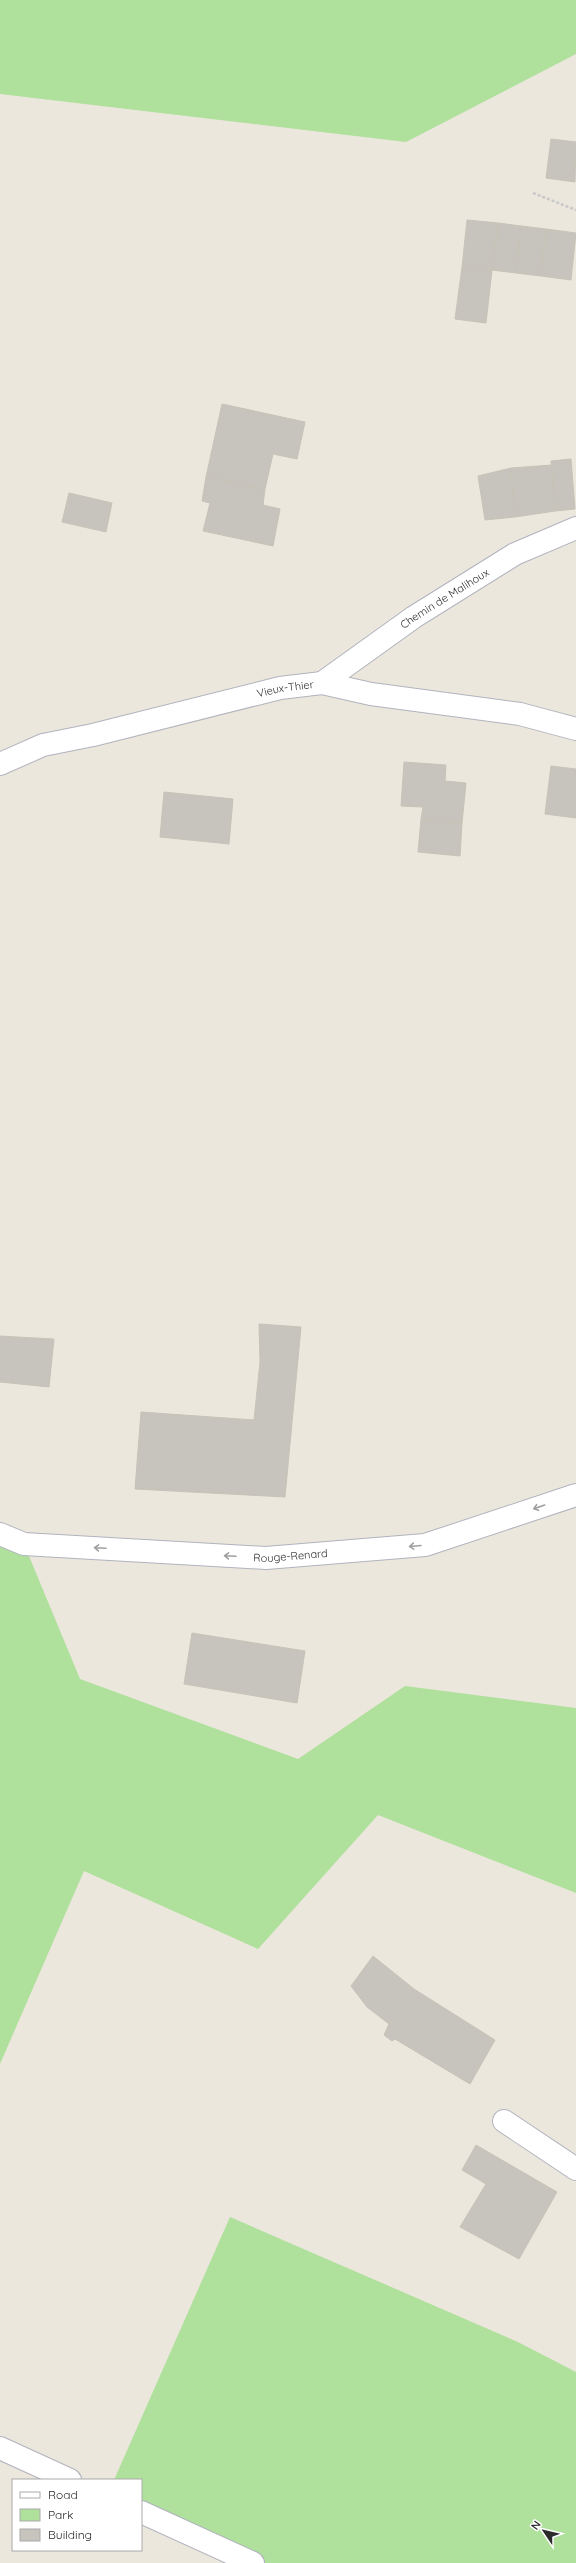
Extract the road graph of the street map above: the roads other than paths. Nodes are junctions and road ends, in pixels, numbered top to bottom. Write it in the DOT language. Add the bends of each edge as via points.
graph roads {
  1 [pos="576,528"];
  2 [pos="322,683"];
  3 [pos="576,729"];
  4 [pos="0,764"];
  5 [pos="576,1495"];
  6 [pos="0,1534"];
  7 [pos="504,2121"];
  8 [pos="576,2169"];
  9 [pos="0,2448"];
  10 [pos="68,2479"];
  11 [pos="142,2512"];
  12 [pos="253,2563"];
  1 -- 2 [label="street, Chemin de Malihoux" via="515,554 414,617"];
  2 -- 3 [label="street, Vieux-Thier" via="371,694 520,714"];
  2 -- 4 [label="street, Vieux-Thier" via="280,688 43,745"];
  5 -- 6 [label="street, Rouge-Renard, one-way" via="426,1545 266,1558 24,1544"];
  7 -- 8 [label="street"];
  9 -- 10 [label="street"];
  11 -- 12 [label="street"];
}
